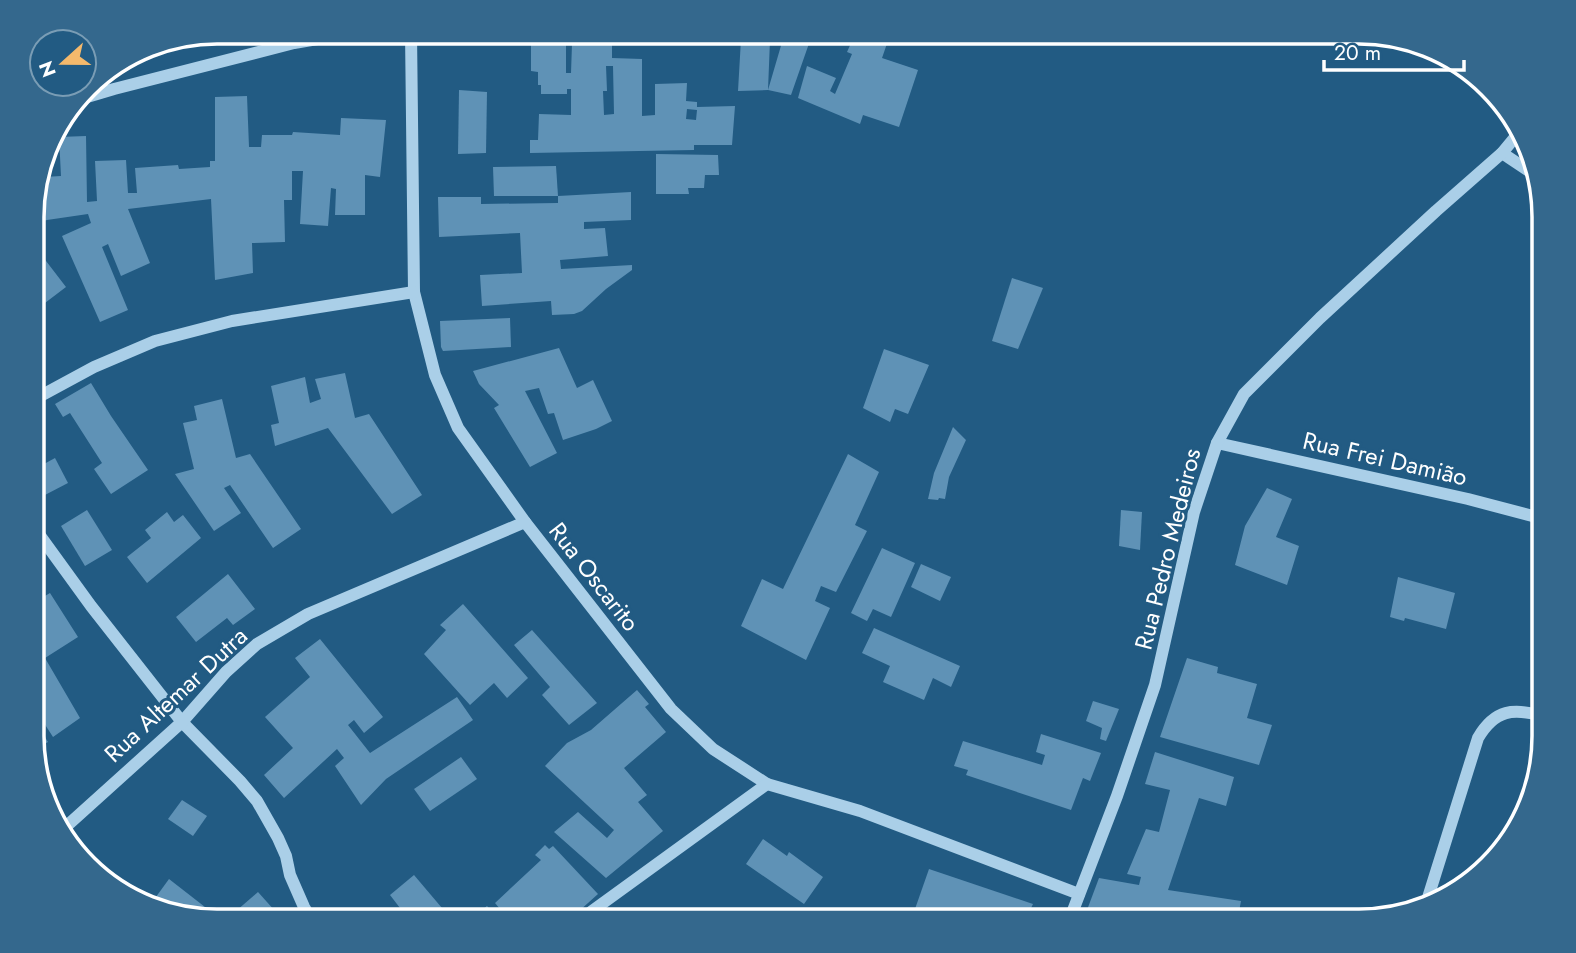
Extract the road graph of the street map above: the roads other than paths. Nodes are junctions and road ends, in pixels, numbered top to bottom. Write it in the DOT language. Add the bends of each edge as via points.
graph roads {
  1 [pos="290,44"];
  2 [pos="411,44"];
  3 [pos="96,94"];
  4 [pos="1514,139"];
  5 [pos="1502,153"];
  6 [pos="1525,168"];
  7 [pos="414,292"];
  8 [pos="44,394"];
  9 [pos="1216,443"];
  10 [pos="1532,516"];
  11 [pos="525,522"];
  12 [pos="44,541"];
  13 [pos="1532,714"];
  14 [pos="182,722"];
  15 [pos="767,784"];
  16 [pos="68,825"];
  17 [pos="1079,894"];
  18 [pos="1429,894"];
  19 [pos="306,909"];
  20 [pos="595,909"];
  21 [pos="1073,909"];
  1 -- 3 [label="street"];
  2 -- 7 [label="street, Rua Oscarito"];
  4 -- 5 [label="street, Rua Pedro Medeiros"];
  5 -- 6 [label="street"];
  5 -- 9 [label="street, Rua Pedro Medeiros" via="1320,318 1244,394"];
  7 -- 8 [label="street" via="232,321 155,341"];
  7 -- 11 [label="street, Rua Oscarito" via="435,376 458,428"];
  9 -- 10 [label="street, Rua Frei Damião"];
  9 -- 17 [label="street, Rua Pedro Medeiros" via="1194,512 1156,685"];
  11 -- 14 [label="street, Rua Altemar Dutra" via="308,614 257,645"];
  11 -- 15 [label="street, Rua Oscarito" via="671,709 713,749"];
  12 -- 14 [label="street"];
  13 -- 18 [label="street" via="1499,714 1484,727"];
  14 -- 16 [label="street, Rua Altemar Dutra"];
  14 -- 19 [label="street" via="257,802 278,838"];
  15 -- 17 [label="street, Rua Oscarito" via="860,811"];
  15 -- 20 [label="street"];
  17 -- 21 [label="street, Rua Pedro Medeiros"];
}
